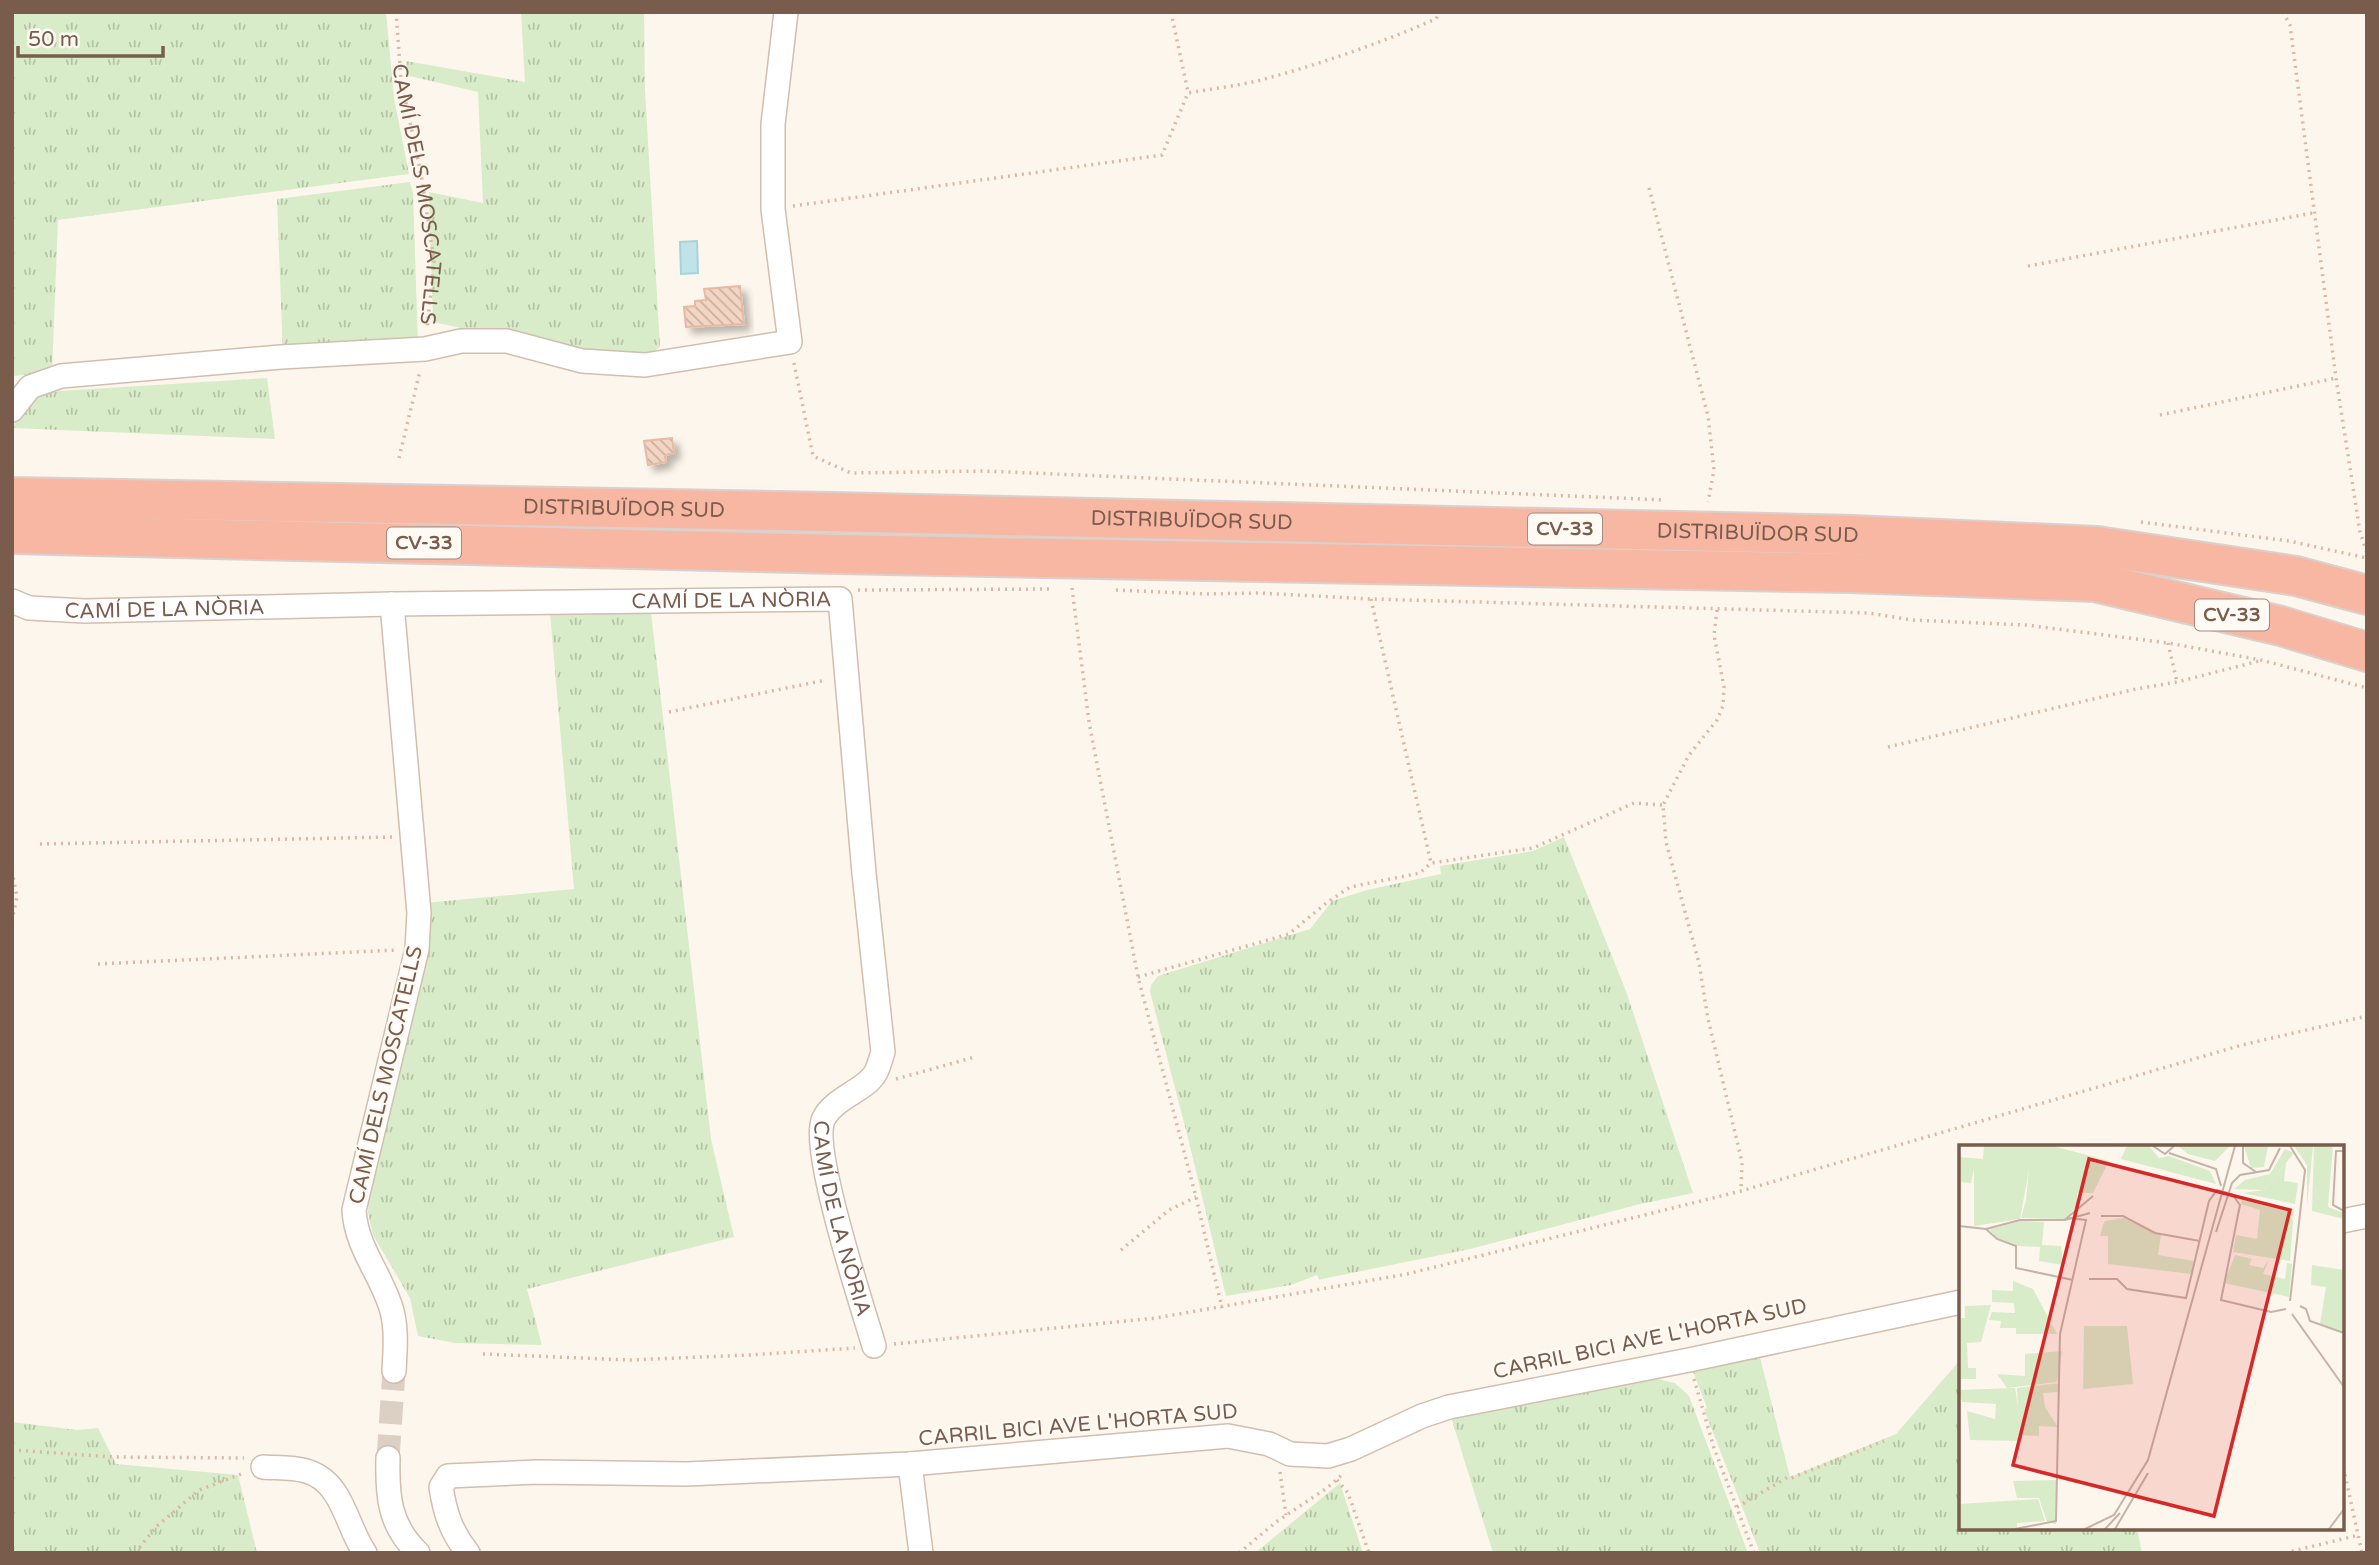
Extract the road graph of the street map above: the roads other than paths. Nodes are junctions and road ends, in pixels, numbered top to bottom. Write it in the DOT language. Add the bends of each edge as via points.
graph roads {
  1 [pos="786,12"];
  2 [pos="12,410"];
  3 [pos="12,479"];
  4 [pos="12,497"];
  5 [pos="305,503"];
  6 [pos="12,534"];
  7 [pos="329,541"];
  8 [pos="12,548"];
  9 [pos="2367,594"];
  10 [pos="12,601"];
  11 [pos="392,604"];
  12 [pos="2367,652"];
  13 [pos="2367,1216"];
  14 [pos="2344,1221"];
  15 [pos="1959,1302"];
  16 [pos="874,1346"];
  17 [pos="394,1371"];
  18 [pos="388,1458"];
  19 [pos="910,1464"];
  20 [pos="263,1467"];
  21 [pos="365,1553"];
  22 [pos="418,1553"];
  23 [pos="468,1553"];
  24 [pos="921,1553"];
  1 -- 2 [label="street" via="773,124 773,209 790,342 645,365 582,361 507,341 461,341 425,349 61,376 30,387"];
  3 -- 5 [label="highway" via="203,484"];
  4 -- 5 [label="highway, DISTRIBUÏDOR SUD / CV-33"];
  5 -- 9 [label="highway, DISTRIBUÏDOR SUD / CV-33" via="1839,535 2097,546 2296,576"];
  6 -- 7 [label="highway, DISTRIBUÏDOR SUD / CV-33"];
  7 -- 8 [label="highway" via="211,550"];
  7 -- 12 [label="highway, DISTRIBUÏDOR SUD / CV-33" via="2095,582 2281,626"];
  10 -- 11 [label="street, CAMÍ DE LA NÒRIA" via="29,608 85,611"];
  11 -- 16 [label="street, CAMÍ DE LA NÒRIA" via="840,599 883,1052 876,1074 823,1119 822,1140 833,1206"];
  11 -- 17 [label="street, CAMÍ DELS MOSCATELLS" via="419,913 417,949 354,1210 355,1227 393,1312"];
  13 -- 14 [label="street"];
  15 -- 19 [label="street" via="1449,1407 1328,1456 1290,1454 1269,1444 1214,1436"];
  18 -- 22 [label="street" via="391,1512"];
  19 -- 23 [label="street" via="687,1474 448,1476 441,1487 445,1510 454,1536"];
  19 -- 24 [label="street"];
  20 -- 21 [label="street" via="306,1470 329,1485"];
}
